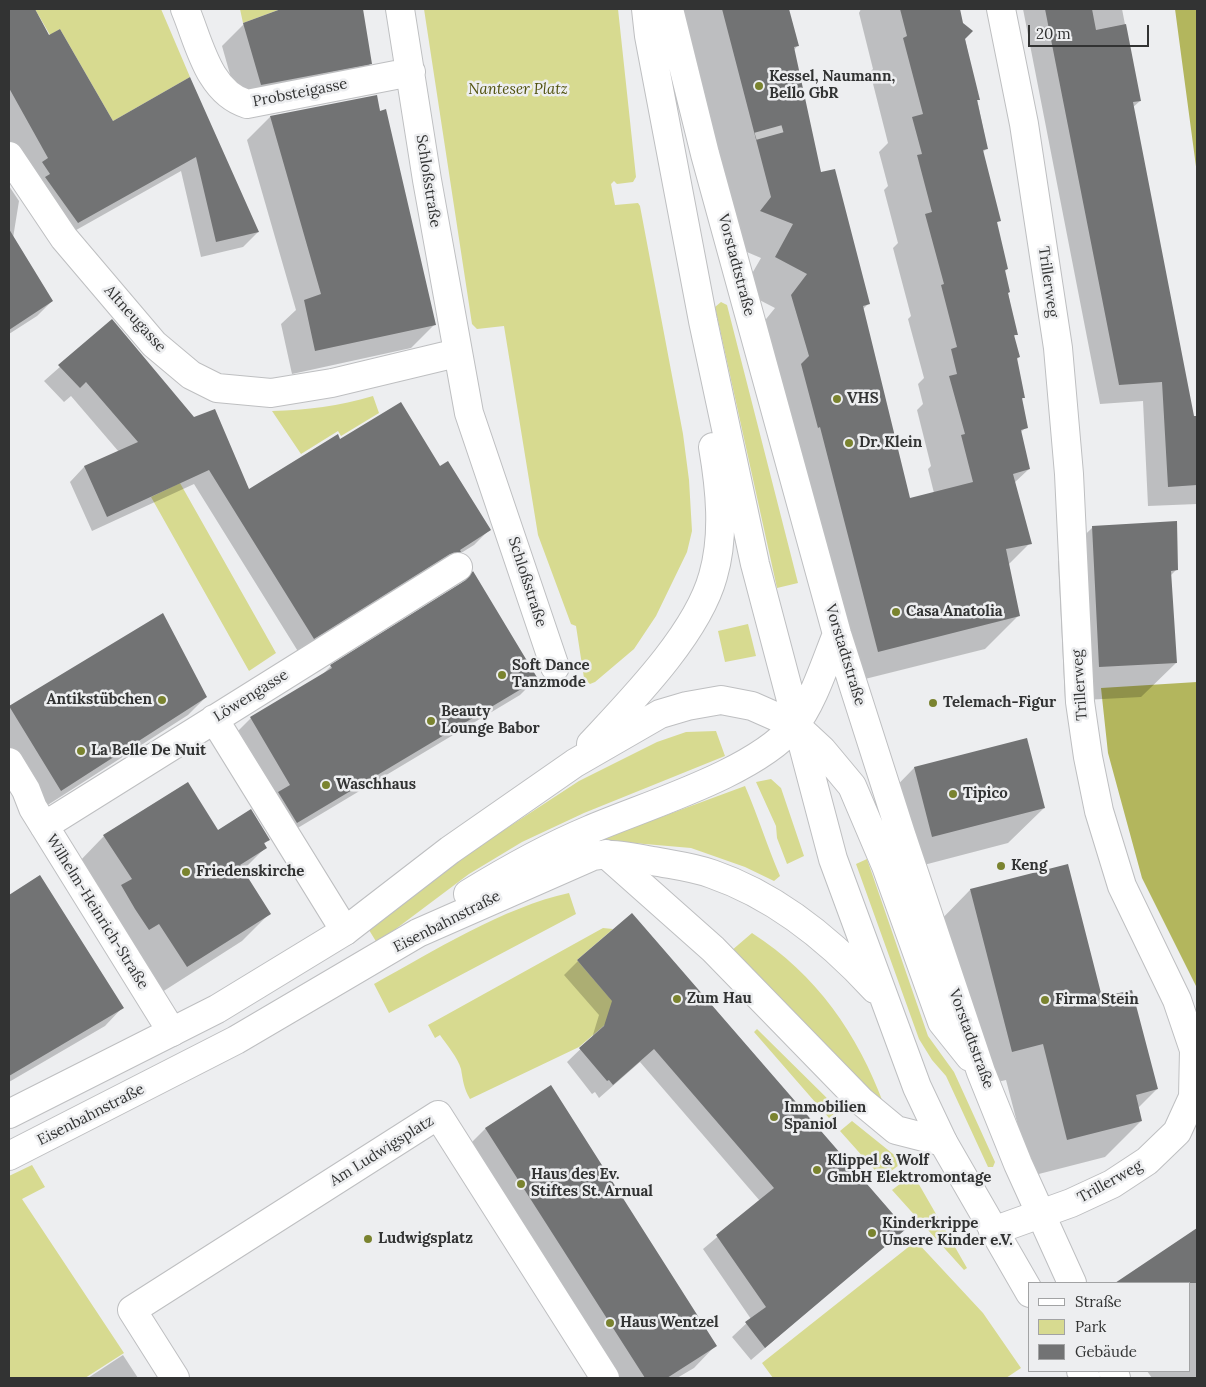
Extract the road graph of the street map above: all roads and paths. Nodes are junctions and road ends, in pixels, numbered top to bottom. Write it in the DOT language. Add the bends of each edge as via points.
graph roads {
  1 [pos="185,9"];
  2 [pos="400,9"];
  3 [pos="646,9"];
  4 [pos="669,9"];
  5 [pos="1002,9"];
  6 [pos="411,72"];
  7 [pos="9,156"];
  8 [pos="704,321"];
  9 [pos="457,353"];
  10 [pos="458,567"];
  11 [pos="837,634"];
  12 [pos="555,667"];
  13 [pos="214,718"];
  14 [pos="795,725"];
  15 [pos="9,762"];
  16 [pos="575,762"];
  17 [pos="28,806"];
  18 [pos="606,854"];
  19 [pos="345,931"];
  20 [pos="418,933"];
  21 [pos="885,999"];
  22 [pos="172,1032"];
  23 [pos="981,1072"];
  24 [pos="9,1114"];
  25 [pos="943,1142"];
  26 [pos="9,1156"];
  27 [pos="1041,1214"];
  28 [pos="993,1231"];
  29 [pos="1072,1282"];
  30 [pos="1028,1290"];
  31 [pos="175,1378"];
  32 [pos="605,1378"];
  1 -- 6 [label="main road, Probsteigasse" via="216,82 236,101 247,104"];
  2 -- 6 [label="main road, Schloßstraße"];
  3 -- 8 [label="main road"];
  4 -- 11 [label="main road, Vorstadtstraße"];
  5 -- 27 [label="main road, Trillerweg" via="1024,124 1058,348 1069,474 1080,702 1088,756 1099,811 1122,886 1177,1000 1194,1050 1193,1097 1177,1132 1147,1160 1112,1184"];
  6 -- 9 [label="main road, Schloßstraße"];
  7 -- 9 [label="main road, Altneugasse" via="64,238 154,344 191,375 217,388 271,393 332,383"];
  8 -- 14 [label="main road" via="759,582"];
  8 -- 16 [label="main road" via="700,359 718,478 719,536 713,575 695,615 667,658"];
  9 -- 12 [label="main road, Schloßstraße" via="469,412"];
  10 -- 13 [label="main road, Löwengasse"];
  11 -- 14 [label="main road" via="817,684"];
  11 -- 23 [label="main road, Vorstadtstraße"];
  13 -- 17 [label="main road, Löwengasse"];
  13 -- 19 [label="main road"];
  14 -- 16 [label="main road" via="752,706 721,700 660,714"];
  14 -- 20 [label="main road" via="777,744 740,765 684,792 587,830 519,863 467,895"];
  14 -- 21 [label="main road" via="833,860"];
  14 -- 23 [label="main road" via="822,750 852,786 886,866 942,1022"];
  15 -- 17 [label="main road, Wilhelm-Heinrich-Straße"];
  16 -- 19 [label="main road" via="450,850"];
  17 -- 22 [label="main road, Wilhelm-Heinrich-Straße"];
  18 -- 20 [label="main road, Eisenbahnstraße" via="593,856"];
  18 -- 21 [label="main road, Eisenbahnstraße" via="693,869 746,889 813,929 847,958"];
  18 -- 25 [label="main road" via="713,949 861,1101 896,1130"];
  19 -- 22 [label="main road"];
  20 -- 26 [label="main road, Eisenbahnstraße" via="236,1040"];
  21 -- 25 [label="main road" via="917,1087"];
  22 -- 24 [label="main road"];
  23 -- 27 [label="main road, Vorstadtstraße"];
  25 -- 28 [label="main road"];
  27 -- 28 [label="main road, Trillerweg"];
  27 -- 29 [label="main road, Vorstadtstraße"];
  28 -- 30 [label="main road"];
  31 -- 32 [label="main road, Am Ludwigsplatz" via="132,1310 438,1115"];
}
